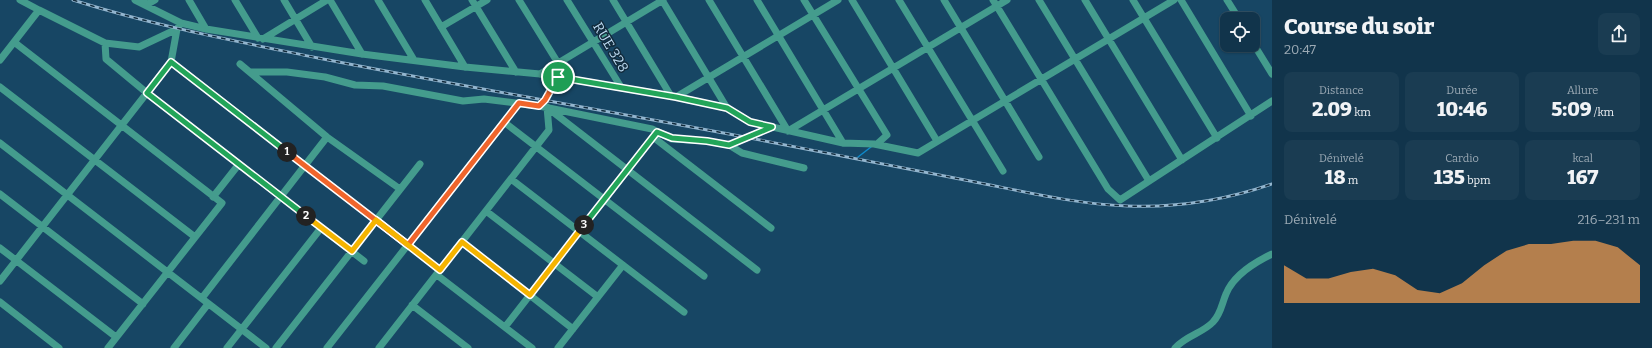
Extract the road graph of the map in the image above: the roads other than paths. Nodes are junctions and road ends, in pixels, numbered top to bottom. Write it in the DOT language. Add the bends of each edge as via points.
graph roads {
  1 [pos="20,0"];
  2 [pos="135,0"];
  3 [pos="155,0"];
  4 [pos="189,0"];
  5 [pos="235,0"];
  6 [pos="284,0"];
  7 [pos="327,0"];
  8 [pos="330,0"];
  9 [pos="378,0"];
  10 [pos="425,0"];
  11 [pos="472,0"];
  12 [pos="487,0"];
  13 [pos="519,0"];
  14 [pos="568,0"];
  15 [pos="613,0"];
  16 [pos="662,0"];
  17 [pos="709,0"];
  18 [pos="757,0"];
  19 [pos="804,0"];
  20 [pos="838,0"];
  21 [pos="852,0"];
  22 [pos="899,0"];
  23 [pos="944,0"];
  24 [pos="1007,0"];
  25 [pos="1039,0"];
  26 [pos="1085,0"];
  27 [pos="1133,0"];
  28 [pos="1174,0"];
  29 [pos="1181,0"];
  30 [pos="1227,0"];
  31 [pos="145,3"];
  32 [pos="995,3"];
  33 [pos="476,7"];
  34 [pos="39,10"];
  35 [pos="1235,12"];
  36 [pos="813,15"];
  37 [pos="1145,18"];
  38 [pos="295,19"];
  39 [pos="626,22"];
  40 [pos="179,26"];
  41 [pos="441,27"];
  42 [pos="960,28"];
  43 [pos="206,29"];
  44 [pos="778,36"];
  45 [pos="260,38"];
  46 [pos="1109,39"];
  47 [pos="14,42"];
  48 [pos="593,42"];
  49 [pos="105,43"];
  50 [pos="312,47"];
  51 [pos="928,47"];
  52 [pos="1259,52"];
  53 [pos="362,54"];
  54 [pos="743,57"];
  55 [pos="1075,59"];
  56 [pos="0,60"];
  57 [pos="414,60"];
  58 [pos="171,62"];
  59 [pos="240,64"];
  60 [pos="558,64"];
  61 [pos="465,67"];
  62 [pos="893,68"];
  63 [pos="250,72"];
  64 [pos="516,72"];
  65 [pos="540,74"];
  66 [pos="1272,74"];
  67 [pos="558,77"];
  68 [pos="709,77"];
  69 [pos="1041,79"];
  70 [pos="0,87"];
  71 [pos="621,87"];
  72 [pos="858,89"];
  73 [pos="147,93"];
  74 [pos="673,96"];
  75 [pos="1005,101"];
  76 [pos="1272,101"];
  77 [pos="519,103"];
  78 [pos="539,106"];
  79 [pos="547,108"];
  80 [pos="727,108"];
  81 [pos="823,110"];
  82 [pos="1251,116"];
  83 [pos="972,121"];
  84 [pos="504,122"];
  85 [pos="121,125"];
  86 [pos="772,127"];
  87 [pos="788,131"];
  88 [pos="655,134"];
  89 [pos="328,137"];
  90 [pos="1217,138"];
  91 [pos="937,142"];
  92 [pos="0,143"];
  93 [pos="843,143"];
  94 [pos="877,144"];
  95 [pos="729,145"];
  96 [pos="537,146"];
  97 [pos="1039,157"];
  98 [pos="94,160"];
  99 [pos="1182,160"];
  100 [pos="239,164"];
  101 [pos="420,164"];
  102 [pos="306,166"];
  103 [pos="804,168"];
  104 [pos="628,170"];
  105 [pos="1002,171"];
  106 [pos="511,179"];
  107 [pos="1149,181"];
  108 [pos="400,189"];
  109 [pos="0,194"];
  110 [pos="67,195"];
  111 [pos="213,196"];
  112 [pos="281,197"];
  113 [pos="605,199"];
  114 [pos="486,211"];
  115 [pos="376,220"];
  116 [pos="42,226"];
  117 [pos="321,228"];
  118 [pos="771,228"];
  119 [pos="579,232"];
  120 [pos="195,237"];
  121 [pos="462,242"];
  122 [pos="408,245"];
  123 [pos="0,248"];
  124 [pos="352,251"];
  125 [pos="1272,254"];
  126 [pos="16,260"];
  127 [pos="364,261"];
  128 [pos="554,264"];
  129 [pos="623,265"];
  130 [pos="757,270"];
  131 [pos="168,272"];
  132 [pos="438,272"];
  133 [pos="704,276"];
  134 [pos="0,280"];
  135 [pos="530,295"];
  136 [pos="598,297"];
  137 [pos="202,298"];
  138 [pos="0,302"];
  139 [pos="143,304"];
  140 [pos="208,304"];
  141 [pos="412,305"];
  142 [pos="684,312"];
  143 [pos="504,327"];
  144 [pos="242,329"];
  145 [pos="573,329"];
  146 [pos="116,337"];
  147 [pos="59,348"];
  148 [pos="108,348"];
  149 [pos="174,348"];
  150 [pos="227,348"];
  151 [pos="266,348"];
  152 [pos="276,348"];
  153 [pos="327,348"];
  154 [pos="379,348"];
  155 [pos="468,348"];
  156 [pos="532,348"];
  157 [pos="558,348"];
  158 [pos="1175,348"];
  1 -- 34 [label="street"];
  2 -- 31 [label="street"];
  3 -- 31 [label="street"];
  4 -- 43 [label="street"];
  5 -- 45 [label="street"];
  6 -- 38 [label="street"];
  7 -- 38 [label="street"];
  8 -- 53 [label="street"];
  9 -- 57 [label="street"];
  10 -- 41 [label="street"];
  11 -- 33 [label="street"];
  12 -- 33 [label="street"];
  13 -- 60 [label="street"];
  14 -- 48 [label="street, RUE 328"];
  15 -- 39 [label="street"];
  16 -- 39 [label="street"];
  16 -- 68 [label="street"];
  17 -- 54 [label="street"];
  18 -- 44 [label="street"];
  19 -- 36 [label="street"];
  20 -- 36 [label="street"];
  21 -- 62 [label="street"];
  22 -- 51 [label="street"];
  23 -- 42 [label="street"];
  24 -- 32 [label="street"];
  25 -- 55 [label="street"];
  26 -- 46 [label="street"];
  27 -- 37 [label="street"];
  28 -- 37 [label="street"];
  29 -- 82 [label="street"];
  30 -- 35 [label="street"];
  31 -- 40 [label="street"];
  32 -- 42 [label="street"];
  32 -- 69 [label="street"];
  33 -- 41 [label="street"];
  33 -- 64 [label="street"];
  34 -- 47 [label="street"];
  34 -- 49 [label="street"];
  36 -- 44 [label="street"];
  36 -- 72 [label="street"];
  37 -- 46 [label="street"];
  37 -- 90 [label="street"];
  38 -- 45 [label="street"];
  38 -- 50 [label="street"];
  39 -- 48 [label="street"];
  39 -- 74 [label="street"];
  40 -- 43 [label="street"];
  40 -- 49 [label="street" via="139,47"];
  40 -- 58 [label="street"];
  41 -- 61 [label="street"];
  42 -- 51 [label="street"];
  42 -- 75 [label="street"];
  43 -- 45 [label="street"];
  44 -- 54 [label="street"];
  44 -- 81 [label="street"];
  45 -- 50 [label="street"];
  46 -- 55 [label="street"];
  46 -- 99 [label="street"];
  47 -- 56 [label="street"];
  47 -- 85 [label="street"];
  48 -- 60 [label="street"];
  48 -- 71 [label="street, RUE 328"];
  49 -- 73 [label="street" via="106,59"];
  50 -- 53 [label="street"];
  51 -- 62 [label="street"];
  51 -- 83 [label="street"];
  52 -- 66 [label="street"];
  53 -- 57 [label="street"];
  54 -- 68 [label="street"];
  54 -- 87 [label="street"];
  55 -- 69 [label="street"];
  55 -- 107 [label="street"];
  57 -- 61 [label="street"];
  58 -- 73 [label="street"];
  58 -- 102 [label="street"];
  59 -- 63 [label="street"];
  60 -- 65 [label="street"];
  61 -- 64 [label="street"];
  62 -- 72 [label="street"];
  62 -- 91 [label="street"];
  63 -- 77 [label="street" via="287,72 325,77 355,85 383,86 463,101 484,99"];
  63 -- 89 [label="street"];
  64 -- 65 [label="street"];
  65 -- 67 [label="street"];
  67 -- 71 [label="street"];
  67 -- 78 [label="street"];
  68 -- 74 [label="street"];
  68 -- 80 [label="street"];
  69 -- 75 [label="street"];
  69 -- 107 [label="street" via="1108,189 1116,197 1120,200"];
  70 -- 98 [label="street"];
  71 -- 74 [label="street"];
  72 -- 81 [label="street"];
  72 -- 94 [label="street" via="887,135"];
  73 -- 85 [label="street"];
  73 -- 100 [label="street"];
  74 -- 80 [label="street"];
  75 -- 83 [label="street"];
  75 -- 97 [label="street"];
  76 -- 82 [label="street"];
  77 -- 78 [label="street"];
  77 -- 84 [label="street"];
  78 -- 79 [label="street"];
  79 -- 88 [label="street"];
  79 -- 96 [label="street" via="550,130"];
  79 -- 104 [label="street"];
  80 -- 86 [label="street" via="750,122"];
  81 -- 87 [label="street"];
  81 -- 93 [label="street"];
  82 -- 90 [label="street"];
  83 -- 91 [label="street"];
  83 -- 105 [label="street"];
  84 -- 96 [label="street"];
  84 -- 122 [label="street"];
  85 -- 98 [label="street"];
  85 -- 111 [label="street"];
  86 -- 87 [label="street"];
  86 -- 95 [label="street"];
  87 -- 93 [label="street"];
  88 -- 95 [label="street"];
  88 -- 104 [label="street"];
  88 -- 118 [label="street"];
  89 -- 102 [label="street"];
  89 -- 108 [label="street"];
  90 -- 99 [label="street"];
  91 -- 94 [label="street" via="918,153"];
  92 -- 110 [label="street"];
  93 -- 94 [label="street"];
  95 -- 103 [label="street" via="742,153"];
  96 -- 106 [label="street"];
  96 -- 113 [label="street"];
  98 -- 110 [label="street"];
  98 -- 120 [label="street"];
  99 -- 107 [label="street"];
  100 -- 111 [label="street"];
  100 -- 112 [label="street"];
  101 -- 108 [label="street"];
  102 -- 112 [label="street"];
  102 -- 115 [label="street"];
  104 -- 113 [label="street"];
  104 -- 130 [label="street"];
  106 -- 114 [label="street"];
  106 -- 119 [label="street"];
  108 -- 115 [label="street"];
  109 -- 116 [label="street"];
  110 -- 116 [label="street"];
  110 -- 131 [label="street"];
  111 -- 120 [label="street" via="222,203"];
  112 -- 117 [label="street"];
  112 -- 137 [label="street"];
  113 -- 119 [label="street"];
  113 -- 133 [label="street"];
  114 -- 121 [label="street"];
  114 -- 128 [label="street"];
  115 -- 122 [label="street"];
  115 -- 124 [label="street"];
  116 -- 126 [label="street"];
  116 -- 139 [label="street"];
  117 -- 124 [label="street"];
  117 -- 144 [label="street"];
  119 -- 128 [label="street"];
  119 -- 129 [label="street"];
  120 -- 131 [label="street"];
  121 -- 132 [label="street"];
  121 -- 135 [label="street"];
  122 -- 132 [label="street"];
  122 -- 153 [label="street"];
  123 -- 126 [label="street"];
  124 -- 127 [label="street"];
  124 -- 152 [label="street"];
  125 -- 158 [label="street" via="1236,279 1226,293 1224,303 1213,322 1186,338"];
  126 -- 134 [label="street"];
  126 -- 146 [label="street"];
  128 -- 135 [label="street"];
  128 -- 136 [label="street"];
  129 -- 136 [label="street"];
  129 -- 142 [label="street"];
  131 -- 137 [label="street"];
  131 -- 139 [label="street"];
  132 -- 141 [label="street"];
  132 -- 143 [label="street"];
  135 -- 143 [label="street"];
  135 -- 145 [label="street"];
  136 -- 145 [label="street"];
  137 -- 140 [label="street"];
  138 -- 147 [label="street"];
  139 -- 146 [label="street"];
  140 -- 144 [label="street"];
  140 -- 149 [label="street"];
  141 -- 154 [label="street"];
  141 -- 155 [label="street"];
  143 -- 156 [label="street"];
  144 -- 150 [label="street"];
  144 -- 151 [label="street"];
  145 -- 157 [label="street"];
  146 -- 148 [label="street"];
}
